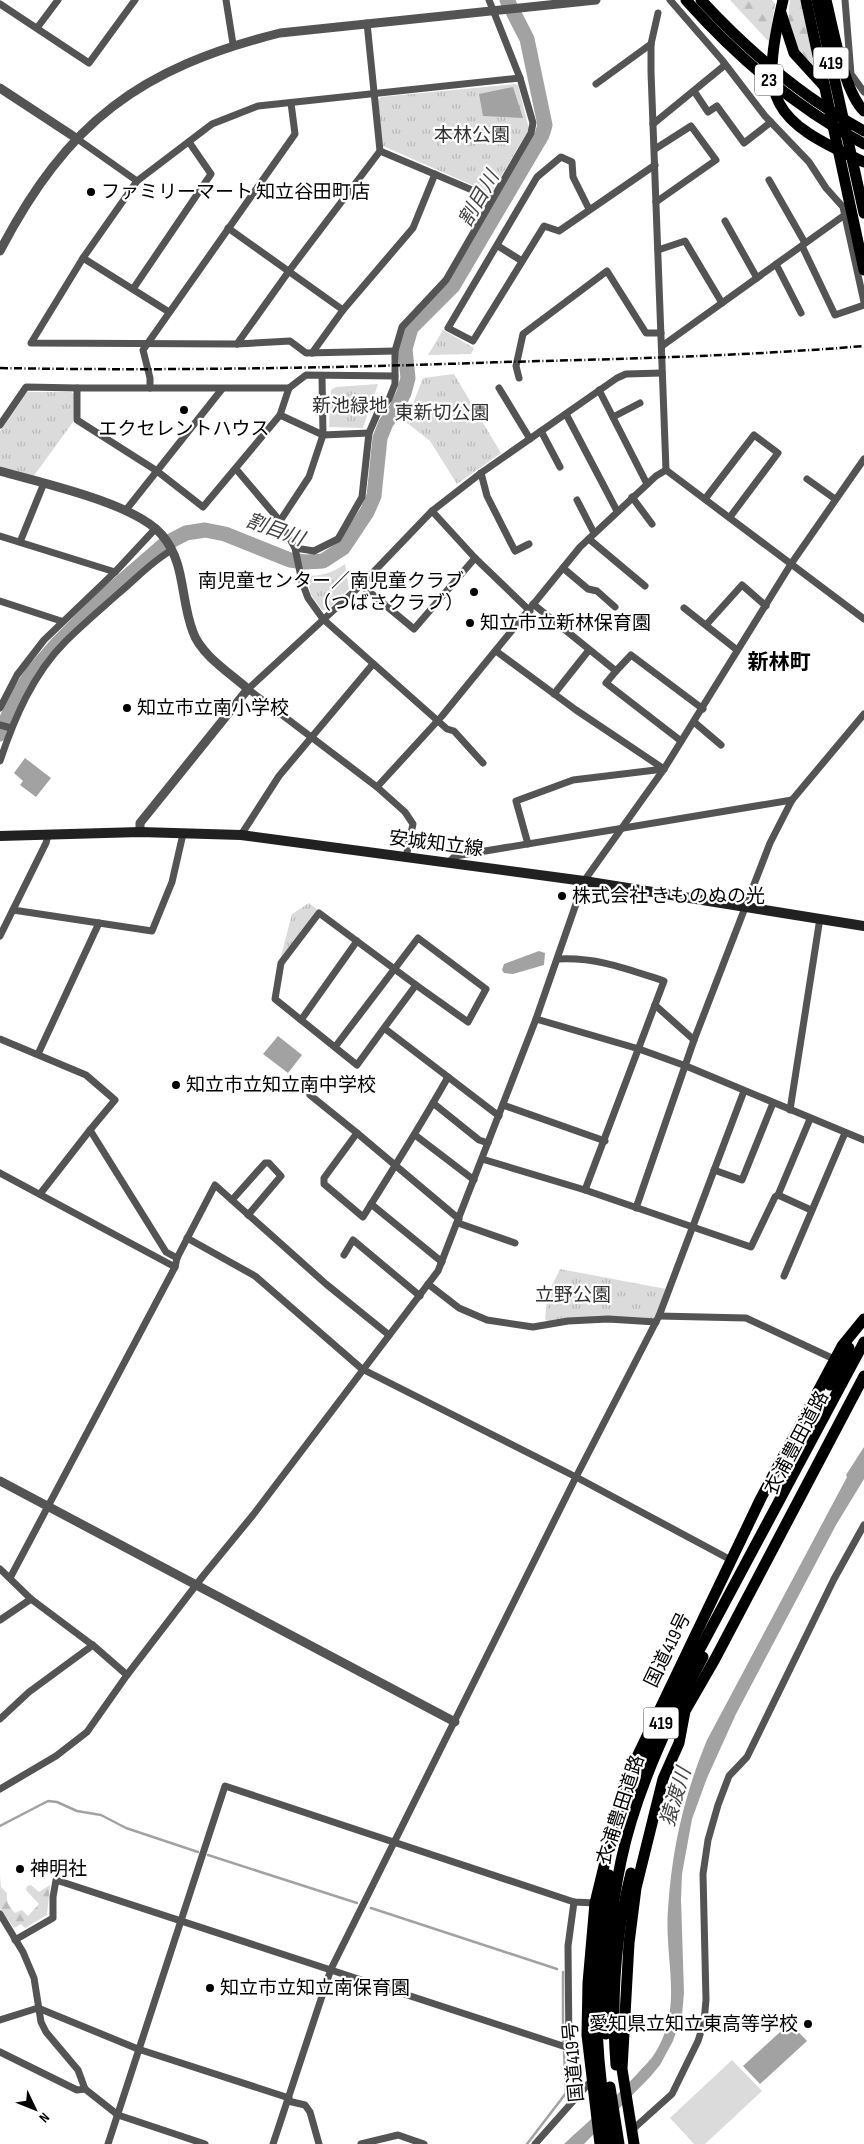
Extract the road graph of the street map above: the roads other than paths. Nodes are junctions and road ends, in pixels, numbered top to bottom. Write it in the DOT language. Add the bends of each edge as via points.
graph roads {
  1 [pos="58,0"];
  2 [pos="135,0"];
  3 [pos="226,0"];
  4 [pos="490,0"];
  5 [pos="596,0"];
  6 [pos="670,0"];
  7 [pos="686,0"];
  8 [pos="701,0"];
  9 [pos="777,0"];
  10 [pos="783,0"];
  11 [pos="806,0"];
  12 [pos="817,0"];
  13 [pos="826,0"];
  14 [pos="845,0"];
  15 [pos="0,4"];
  16 [pos="496,10"];
  17 [pos="658,13"];
  18 [pos="366,23"];
  19 [pos="37,28"];
  20 [pos="234,44"];
  21 [pos="650,44"];
  22 [pos="725,65"];
  23 [pos="520,78"];
  24 [pos="596,84"];
  25 [pos="0,88"];
  26 [pos="694,91"];
  27 [pos="864,92"];
  28 [pos="375,94"];
  29 [pos="291,103"];
  30 [pos="864,112"];
  31 [pos="771,122"];
  32 [pos="654,124"];
  33 [pos="864,132"];
  34 [pos="76,138"];
  35 [pos="188,142"];
  36 [pos="864,144"];
  37 [pos="655,149"];
  38 [pos="380,151"];
  39 [pos="864,162"];
  40 [pos="655,165"];
  41 [pos="435,174"];
  42 [pos="770,180"];
  43 [pos="137,181"];
  44 [pos="491,198"];
  45 [pos="656,202"];
  46 [pos="589,209"];
  47 [pos="864,213"];
  48 [pos="846,214"];
  49 [pos="725,221"];
  50 [pos="228,228"];
  51 [pos="804,244"];
  52 [pos="498,246"];
  53 [pos="658,250"];
  54 [pos="0,251"];
  55 [pos="84,258"];
  56 [pos="522,261"];
  57 [pos="776,264"];
  58 [pos="288,270"];
  59 [pos="864,270"];
  60 [pos="757,278"];
  61 [pos="133,289"];
  62 [pos="722,303"];
  63 [pos="864,304"];
  64 [pos="343,310"];
  65 [pos="169,312"];
  66 [pos="800,313"];
  67 [pos="661,332"];
  68 [pos="148,343"];
  69 [pos="237,344"];
  70 [pos="662,346"];
  71 [pos="395,351"];
  72 [pos="312,353"];
  73 [pos="662,373"];
  74 [pos="322,376"];
  75 [pos="395,376"];
  76 [pos="519,378"];
  77 [pos="77,388"];
  78 [pos="150,388"];
  79 [pos="289,388"];
  80 [pos="499,388"];
  81 [pos="222,389"];
  82 [pos="599,390"];
  83 [pos="640,403"];
  84 [pos="566,414"];
  85 [pos="280,415"];
  86 [pos="613,417"];
  87 [pos="0,424"];
  88 [pos="541,431"];
  89 [pos="369,433"];
  90 [pos="323,435"];
  91 [pos="530,439"];
  92 [pos="864,459"];
  93 [pos="236,468"];
  94 [pos="560,468"];
  95 [pos="0,470"];
  96 [pos="666,470"];
  97 [pos="157,471"];
  98 [pos="481,474"];
  99 [pos="807,479"];
  100 [pos="44,483"];
  101 [pos="647,484"];
  102 [pos="632,497"];
  103 [pos="704,498"];
  104 [pos="577,500"];
  105 [pos="835,500"];
  106 [pos="126,510"];
  107 [pos="432,511"];
  108 [pos="617,511"];
  109 [pos="730,517"];
  110 [pos="280,521"];
  111 [pos="652,524"];
  112 [pos="156,528"];
  113 [pos="0,536"];
  114 [pos="591,536"];
  115 [pos="20,542"];
  116 [pos="529,544"];
  117 [pos="171,548"];
  118 [pos="295,550"];
  119 [pos="476,558"];
  120 [pos="791,564"];
  121 [pos="563,568"];
  122 [pos="114,572"];
  123 [pos="361,584"];
  124 [pos="645,586"];
  125 [pos="0,601"];
  126 [pos="766,606"];
  127 [pos="532,607"];
  128 [pos="615,607"];
  129 [pos="684,608"];
  130 [pos="323,619"];
  131 [pos="864,619"];
  132 [pos="61,621"];
  133 [pos="706,625"];
  134 [pos="589,650"];
  135 [pos="738,650"];
  136 [pos="496,651"];
  137 [pos="373,664"];
  138 [pos="616,672"];
  139 [pos="248,689"];
  140 [pos="554,694"];
  141 [pos="0,708"];
  142 [pos="703,709"];
  143 [pos="864,714"];
  144 [pos="437,719"];
  145 [pos="694,722"];
  146 [pos="0,725"];
  147 [pos="11,728"];
  148 [pos="312,738"];
  149 [pos="682,741"];
  150 [pos="721,745"];
  151 [pos="0,761"];
  152 [pos="483,762"];
  153 [pos="664,770"];
  154 [pos="377,787"];
  155 [pos="792,800"];
  156 [pos="620,828"];
  157 [pos="140,832"];
  158 [pos="183,834"];
  159 [pos="48,835"];
  160 [pos="241,835"];
  161 [pos="0,836"];
  162 [pos="528,844"];
  163 [pos="406,857"];
  164 [pos="448,862"];
  165 [pos="584,881"];
  166 [pos="745,906"];
  167 [pos="12,910"];
  168 [pos="820,918"];
  169 [pos="99,923"];
  170 [pos="864,926"];
  171 [pos="0,936"];
  172 [pos="357,941"];
  173 [pos="558,959"];
  174 [pos="394,968"];
  175 [pos="416,985"];
  176 [pos="656,1005"];
  177 [pos="536,1019"];
  178 [pos="301,1020"];
  179 [pos="384,1028"];
  180 [pos="0,1039"];
  181 [pos="694,1040"];
  182 [pos="335,1048"];
  183 [pos="639,1049"];
  184 [pos="38,1054"];
  185 [pos="686,1066"];
  186 [pos="448,1077"];
  187 [pos="744,1091"];
  188 [pos="310,1095"];
  189 [pos="433,1103"];
  190 [pos="773,1103"];
  191 [pos="503,1104"];
  192 [pos="790,1110"];
  193 [pos="498,1116"];
  194 [pos="810,1119"];
  195 [pos="90,1130"];
  196 [pos="844,1132"];
  197 [pos="357,1133"];
  198 [pos="415,1135"];
  199 [pos="864,1140"];
  200 [pos="604,1141"];
  201 [pos="488,1143"];
  202 [pos="482,1159"];
  203 [pos="396,1166"];
  204 [pos="714,1170"];
  205 [pos="0,1173"];
  206 [pos="474,1180"];
  207 [pos="585,1190"];
  208 [pos="40,1194"];
  209 [pos="778,1195"];
  210 [pos="232,1200"];
  211 [pos="371,1204"];
  212 [pos="636,1208"];
  213 [pos="811,1210"];
  214 [pos="248,1214"];
  215 [pos="459,1221"];
  216 [pos="692,1227"];
  217 [pos="188,1238"];
  218 [pos="515,1243"];
  219 [pos="344,1255"];
  220 [pos="177,1258"];
  221 [pos="442,1262"];
  222 [pos="175,1267"];
  223 [pos="784,1276"];
  224 [pos="428,1284"];
  225 [pos="420,1296"];
  226 [pos="658,1319"];
  227 [pos="864,1320"];
  228 [pos="389,1335"];
  229 [pos="864,1342"];
  230 [pos="864,1356"];
  231 [pos="834,1359"];
  232 [pos="362,1370"];
  233 [pos="864,1376"];
  234 [pos="576,1477"];
  235 [pos="0,1480"];
  236 [pos="49,1506"];
  237 [pos="864,1525"];
  238 [pos="731,1560"];
  239 [pos="0,1569"];
  240 [pos="10,1578"];
  241 [pos="196,1585"];
  242 [pos="30,1599"];
  243 [pos="0,1620"];
  244 [pos="93,1645"];
  245 [pos="688,1670"];
  246 [pos="127,1675"];
  247 [pos="685,1710"];
  248 [pos="0,1719"];
  249 [pos="455,1722"];
  250 [pos="0,1789"];
  251 [pos="394,1842"];
  252 [pos="574,1902"];
  253 [pos="595,1903"];
  254 [pos="1,1918"];
  255 [pos="181,1920"];
  256 [pos="15,1940"];
  257 [pos="331,1969"];
  258 [pos="38,2008"];
  259 [pos="0,2020"];
  260 [pos="138,2049"];
  261 [pos="0,2052"];
  262 [pos="592,2087"];
  263 [pos="85,2089"];
  264 [pos="288,2099"];
  265 [pos="118,2116"];
  266 [pos="630,2125"];
  267 [pos="108,2144"];
  268 [pos="205,2144"];
  269 [pos="274,2144"];
  270 [pos="319,2144"];
  271 [pos="361,2144"];
  272 [pos="424,2144"];
  273 [pos="536,2144"];
  274 [pos="600,2144"];
  275 [pos="610,2144"];
  276 [pos="620,2144"];
  277 [pos="626,2144"];
  278 [pos="634,2144"];
  1 -- 19 [label="street"];
  2 -- 19 [label="street" via="89,64"];
  3 -- 20 [label="street"];
  4 -- 16 [label="street"];
  5 -- 16 [label="street"];
  6 -- 22 [label="street"];
  7 -- 36 [label="highway, 23" via="769,81 820,118"];
  8 -- 33 [label="highway, 23" via="728,30 773,70"];
  9 -- 36 [label="highway" via="794,53 842,104 854,120"];
  10 -- 39 [label="highway" via="772,51 771,75 777,101 800,128"];
  11 -- 59 [label="highway, 419"];
  12 -- 47 [label="highway, 419"];
  13 -- 30 [label="highway" via="841,61"];
  14 -- 27 [label="street" via="851,74"];
  15 -- 19 [label="street"];
  16 -- 18 [label="street"];
  16 -- 23 [label="street"];
  17 -- 21 [label="street"];
  18 -- 20 [label="street" via="280,32"];
  18 -- 28 [label="street"];
  20 -- 34 [label="street" via="158,76 110,108"];
  21 -- 24 [label="street"];
  21 -- 32 [label="street"];
  22 -- 26 [label="street"];
  22 -- 31 [label="street"];
  23 -- 28 [label="street"];
  23 -- 44 [label="street" via="533,122 531,133"];
  25 -- 34 [label="street"];
  26 -- 31 [label="street" via="708,112 717,106 744,143"];
  26 -- 32 [label="street"];
  28 -- 29 [label="street"];
  28 -- 38 [label="street"];
  29 -- 35 [label="street" via="258,106 212,124"];
  29 -- 50 [label="street" via="295,134"];
  31 -- 48 [label="street" via="809,162"];
  32 -- 37 [label="street"];
  34 -- 43 [label="street"];
  34 -- 54 [label="street" via="43,177"];
  35 -- 43 [label="street"];
  35 -- 61 [label="street" via="211,174"];
  37 -- 40 [label="street"];
  37 -- 45 [label="street" via="691,126 716,160"];
  38 -- 41 [label="street"];
  38 -- 58 [label="street"];
  40 -- 45 [label="street"];
  40 -- 46 [label="street"];
  41 -- 44 [label="street"];
  41 -- 64 [label="street" via="413,228"];
  42 -- 51 [label="street"];
  43 -- 55 [label="street"];
  44 -- 71 [label="street" via="446,280 402,326"];
  45 -- 53 [label="street"];
  46 -- 52 [label="street" via="573,177 572,162 561,157 537,177"];
  46 -- 56 [label="street" via="559,231 544,226"];
  48 -- 51 [label="street"];
  48 -- 63 [label="street"];
  49 -- 60 [label="street"];
  50 -- 58 [label="street"];
  50 -- 65 [label="street"];
  51 -- 57 [label="street"];
  51 -- 63 [label="street" via="835,315"];
  52 -- 56 [label="street"];
  52 -- 56 [label="street" via="448,328 473,342"];
  53 -- 62 [label="street" via="685,241"];
  53 -- 67 [label="street"];
  55 -- 61 [label="street"];
  55 -- 68 [label="street" via="31,343"];
  57 -- 60 [label="street"];
  57 -- 66 [label="street"];
  58 -- 64 [label="street"];
  58 -- 69 [label="street"];
  60 -- 62 [label="street"];
  61 -- 65 [label="street"];
  62 -- 70 [label="street"];
  64 -- 72 [label="street"];
  65 -- 68 [label="street"];
  67 -- 70 [label="street"];
  67 -- 76 [label="street" via="646,333 607,271 523,334 516,366"];
  68 -- 69 [label="street"];
  68 -- 78 [label="street" via="143,350"];
  69 -- 72 [label="street" via="290,341 306,353"];
  70 -- 73 [label="street"];
  71 -- 72 [label="street"];
  71 -- 75 [label="street"];
  73 -- 82 [label="street" via="626,374"];
  73 -- 96 [label="street"];
  74 -- 75 [label="street"];
  74 -- 79 [label="street" via="306,376"];
  74 -- 90 [label="street"];
  75 -- 89 [label="street" via="389,399 378,412"];
  77 -- 78 [label="street"];
  77 -- 87 [label="street" via="26,387"];
  77 -- 97 [label="street" via="77,420"];
  78 -- 81 [label="street"];
  79 -- 81 [label="street"];
  79 -- 85 [label="street"];
  80 -- 91 [label="street"];
  81 -- 97 [label="street"];
  82 -- 84 [label="street"];
  82 -- 86 [label="street"];
  83 -- 86 [label="street"];
  84 -- 88 [label="street"];
  84 -- 108 [label="street"];
  85 -- 90 [label="street"];
  85 -- 93 [label="street"];
  86 -- 101 [label="street"];
  88 -- 91 [label="street"];
  88 -- 94 [label="street"];
  89 -- 90 [label="street"];
  89 -- 118 [label="street" via="362,497 338,539 314,551"];
  90 -- 110 [label="street" via="309,477"];
  91 -- 98 [label="street"];
  92 -- 105 [label="street"];
  93 -- 97 [label="street" via="203,507"];
  93 -- 110 [label="street"];
  95 -- 100 [label="street"];
  96 -- 101 [label="street"];
  96 -- 103 [label="street"];
  97 -- 106 [label="street"];
  98 -- 107 [label="street"];
  98 -- 116 [label="street" via="487,496 515,551"];
  99 -- 105 [label="street"];
  100 -- 106 [label="street"];
  100 -- 115 [label="street"];
  101 -- 102 [label="street"];
  102 -- 108 [label="street"];
  102 -- 111 [label="street"];
  103 -- 109 [label="street"];
  103 -- 109 [label="street" via="754,435 778,453"];
  104 -- 114 [label="street"];
  105 -- 120 [label="street"];
  106 -- 112 [label="street"];
  107 -- 119 [label="street"];
  107 -- 123 [label="street"];
  108 -- 114 [label="street"];
  109 -- 120 [label="street"];
  110 -- 118 [label="street"];
  112 -- 117 [label="street"];
  112 -- 122 [label="street"];
  113 -- 115 [label="street"];
  114 -- 121 [label="street"];
  114 -- 124 [label="street"];
  115 -- 122 [label="street"];
  117 -- 139 [label="street" via="182,577 193,633 204,650"];
  117 -- 147 [label="street" via="64,643 34,684"];
  118 -- 130 [label="street" via="308,598"];
  119 -- 123 [label="street" via="414,629"];
  119 -- 127 [label="street"];
  120 -- 126 [label="street"];
  120 -- 131 [label="street"];
  121 -- 127 [label="street"];
  121 -- 128 [label="street"];
  122 -- 132 [label="street"];
  123 -- 130 [label="street"];
  125 -- 132 [label="street"];
  126 -- 133 [label="street" via="742,585"];
  126 -- 135 [label="street"];
  127 -- 134 [label="street"];
  127 -- 136 [label="street"];
  129 -- 133 [label="street"];
  130 -- 137 [label="street"];
  130 -- 139 [label="street"];
  132 -- 141 [label="street" via="17,675"];
  133 -- 135 [label="street"];
  134 -- 138 [label="street"];
  134 -- 140 [label="street"];
  135 -- 142 [label="street"];
  136 -- 140 [label="street"];
  136 -- 144 [label="street"];
  137 -- 144 [label="street"];
  137 -- 148 [label="street"];
  138 -- 142 [label="street" via="631,655"];
  138 -- 149 [label="street" via="606,683"];
  139 -- 148 [label="street"];
  139 -- 157 [label="street" via="140,823"];
  140 -- 153 [label="street"];
  142 -- 145 [label="street"];
  143 -- 155 [label="street"];
  144 -- 152 [label="street" via="454,731"];
  144 -- 154 [label="street"];
  145 -- 149 [label="street"];
  145 -- 150 [label="street"];
  146 -- 147 [label="street"];
  147 -- 151 [label="street"];
  148 -- 154 [label="street"];
  148 -- 160 [label="street" via="279,776"];
  149 -- 153 [label="street"];
  153 -- 156 [label="street"];
  153 -- 162 [label="street" via="573,780 516,801"];
  154 -- 163 [label="street" via="405,812 413,824"];
  155 -- 156 [label="street"];
  155 -- 166 [label="street" via="770,843"];
  156 -- 162 [label="street"];
  156 -- 165 [label="street"];
  157 -- 158 [label="main road, 安城知立線"];
  157 -- 159 [label="main road, 安城知立線"];
  158 -- 160 [label="main road, 安城知立線"];
  158 -- 169 [label="street" via="172,882 152,930"];
  159 -- 161 [label="main road, 安城知立線"];
  159 -- 167 [label="street"];
  160 -- 163 [label="main road, 安城知立線"];
  162 -- 164 [label="street" via="456,856"];
  163 -- 164 [label="main road, 安城知立線"];
  164 -- 165 [label="main road, 安城知立線"];
  165 -- 166 [label="main road, 安城知立線"];
  165 -- 173 [label="street"];
  166 -- 168 [label="main road, 安城知立線"];
  166 -- 181 [label="street"];
  167 -- 169 [label="street"];
  167 -- 171 [label="street"];
  168 -- 170 [label="main road, 安城知立線"];
  168 -- 192 [label="street"];
  169 -- 184 [label="street"];
  172 -- 174 [label="street"];
  172 -- 178 [label="street"];
  172 -- 178 [label="street" via="319,913 281,963 275,1000"];
  173 -- 176 [label="street" via="601,961 664,981"];
  173 -- 177 [label="street"];
  174 -- 175 [label="street"];
  174 -- 175 [label="street" via="418,938 486,989 468,1022"];
  174 -- 182 [label="street"];
  175 -- 179 [label="street"];
  176 -- 181 [label="street"];
  176 -- 183 [label="street"];
  177 -- 183 [label="street"];
  177 -- 191 [label="street"];
  178 -- 182 [label="street"];
  179 -- 182 [label="street" via="357,1065"];
  179 -- 186 [label="street"];
  180 -- 184 [label="street"];
  181 -- 185 [label="street"];
  183 -- 185 [label="street"];
  183 -- 200 [label="street"];
  184 -- 195 [label="street" via="86,1075 115,1100"];
  185 -- 187 [label="street"];
  185 -- 212 [label="street"];
  186 -- 189 [label="street"];
  186 -- 193 [label="street"];
  187 -- 190 [label="street"];
  187 -- 204 [label="street"];
  188 -- 197 [label="street"];
  189 -- 198 [label="street"];
  189 -- 201 [label="street" via="479,1140"];
  190 -- 192 [label="street"];
  190 -- 204 [label="street" via="742,1180"];
  191 -- 193 [label="street"];
  191 -- 200 [label="street"];
  192 -- 194 [label="street"];
  193 -- 201 [label="street"];
  194 -- 196 [label="street"];
  194 -- 209 [label="street"];
  195 -- 208 [label="street"];
  195 -- 220 [label="street" via="166,1252"];
  196 -- 199 [label="street"];
  196 -- 213 [label="street"];
  197 -- 203 [label="street"];
  197 -- 211 [label="street" via="324,1178 324,1184 363,1217"];
  198 -- 203 [label="street"];
  198 -- 206 [label="street"];
  200 -- 207 [label="street"];
  201 -- 202 [label="street"];
  202 -- 206 [label="street"];
  202 -- 207 [label="street"];
  203 -- 211 [label="street"];
  203 -- 215 [label="street"];
  204 -- 216 [label="street"];
  205 -- 208 [label="street"];
  206 -- 215 [label="street"];
  207 -- 212 [label="street"];
  208 -- 222 [label="street"];
  209 -- 213 [label="street"];
  209 -- 216 [label="street" via="774,1197 751,1247"];
  210 -- 214 [label="street"];
  210 -- 214 [label="street" via="265,1163 269,1163 281,1176"];
  210 -- 217 [label="street" via="215,1185"];
  211 -- 221 [label="street"];
  212 -- 216 [label="street"];
  213 -- 223 [label="street"];
  214 -- 228 [label="street"];
  215 -- 218 [label="street"];
  215 -- 221 [label="street"];
  216 -- 226 [label="street"];
  217 -- 220 [label="street"];
  217 -- 232 [label="street" via="255,1276"];
  219 -- 225 [label="street" via="353,1240"];
  220 -- 222 [label="street"];
  221 -- 224 [label="street"];
  222 -- 236 [label="street"];
  224 -- 225 [label="street"];
  224 -- 226 [label="street" via="459,1308 487,1320 533,1327 568,1321"];
  225 -- 228 [label="street"];
  226 -- 231 [label="street" via="746,1318"];
  226 -- 234 [label="street"];
  227 -- 231 [label="highway, 国道419号 / 419"];
  227 -- 245 [label="highway, 衣浦豊田道路 / 419" via="708,1617"];
  228 -- 232 [label="street"];
  229 -- 245 [label="highway, 衣浦豊田道路 / 419"];
  230 -- 276 [label="highway, 衣浦豊田道路 / 419" via="700,1663 637,1806 621,1859 608,1943 606,2049"];
  231 -- 238 [label="highway, 国道419号 / 419"];
  232 -- 234 [label="street"];
  232 -- 241 [label="street"];
  233 -- 247 [label="highway, 419" via="720,1650"];
  234 -- 238 [label="street"];
  234 -- 249 [label="street"];
  235 -- 236 [label="street"];
  236 -- 240 [label="street"];
  236 -- 241 [label="street"];
  237 -- 266 [label="street" via="747,1757 729,1776 708,1840 703,1874 704,2022 692,2057 672,2094"];
  238 -- 253 [label="highway, 国道419号 / 419" via="624,1784"];
  239 -- 240 [label="street"];
  240 -- 242 [label="street"];
  241 -- 246 [label="street"];
  241 -- 249 [label="street"];
  242 -- 243 [label="street"];
  242 -- 244 [label="street"];
  244 -- 246 [label="street"];
  244 -- 248 [label="street" via="29,1692"];
  245 -- 275 [label="highway, 衣浦豊田道路 / 419" via="638,1772 613,1848 600,1931 596,1994"];
  246 -- 250 [label="street" via="78,1740"];
  247 -- 266 [label="highway, 419" via="679,1743 661,1788 636,1888 629,1943 622,2069"];
  247 -- 277 [label="highway, 衣浦豊田道路 / 419" via="650,1796 622,1912 613,2029"];
  249 -- 251 [label="street"];
  251 -- 252 [label="street"];
  251 -- 255 [label="street" via="225,1786"];
  251 -- 257 [label="street"];
  252 -- 253 [label="street"];
  252 -- 257 [label="street" via="568,1946 569,2048"];
  253 -- 262 [label="highway, 国道419号 / 419" via="587,2035"];
  254 -- 256 [label="street"];
  255 -- 256 [label="street" via="56,1880 52,1897 53,1918"];
  255 -- 257 [label="street"];
  255 -- 260 [label="street"];
  256 -- 258 [label="street" via="34,1978"];
  257 -- 264 [label="street"];
  258 -- 259 [label="street"];
  258 -- 260 [label="street"];
  258 -- 263 [label="street" via="46,2032 78,2070"];
  260 -- 264 [label="street"];
  260 -- 265 [label="street"];
  261 -- 263 [label="street" via="77,2090"];
  262 -- 273 [label="street"];
  262 -- 274 [label="highway, 国道419号 / 419"];
  263 -- 265 [label="street"];
  264 -- 269 [label="street"];
  264 -- 270 [label="street" via="305,2105 310,2112"];
  265 -- 267 [label="street"];
  265 -- 268 [label="street"];
  266 -- 278 [label="highway, 419"];
  271 -- 272 [label="street" via="398,2135"];
}
